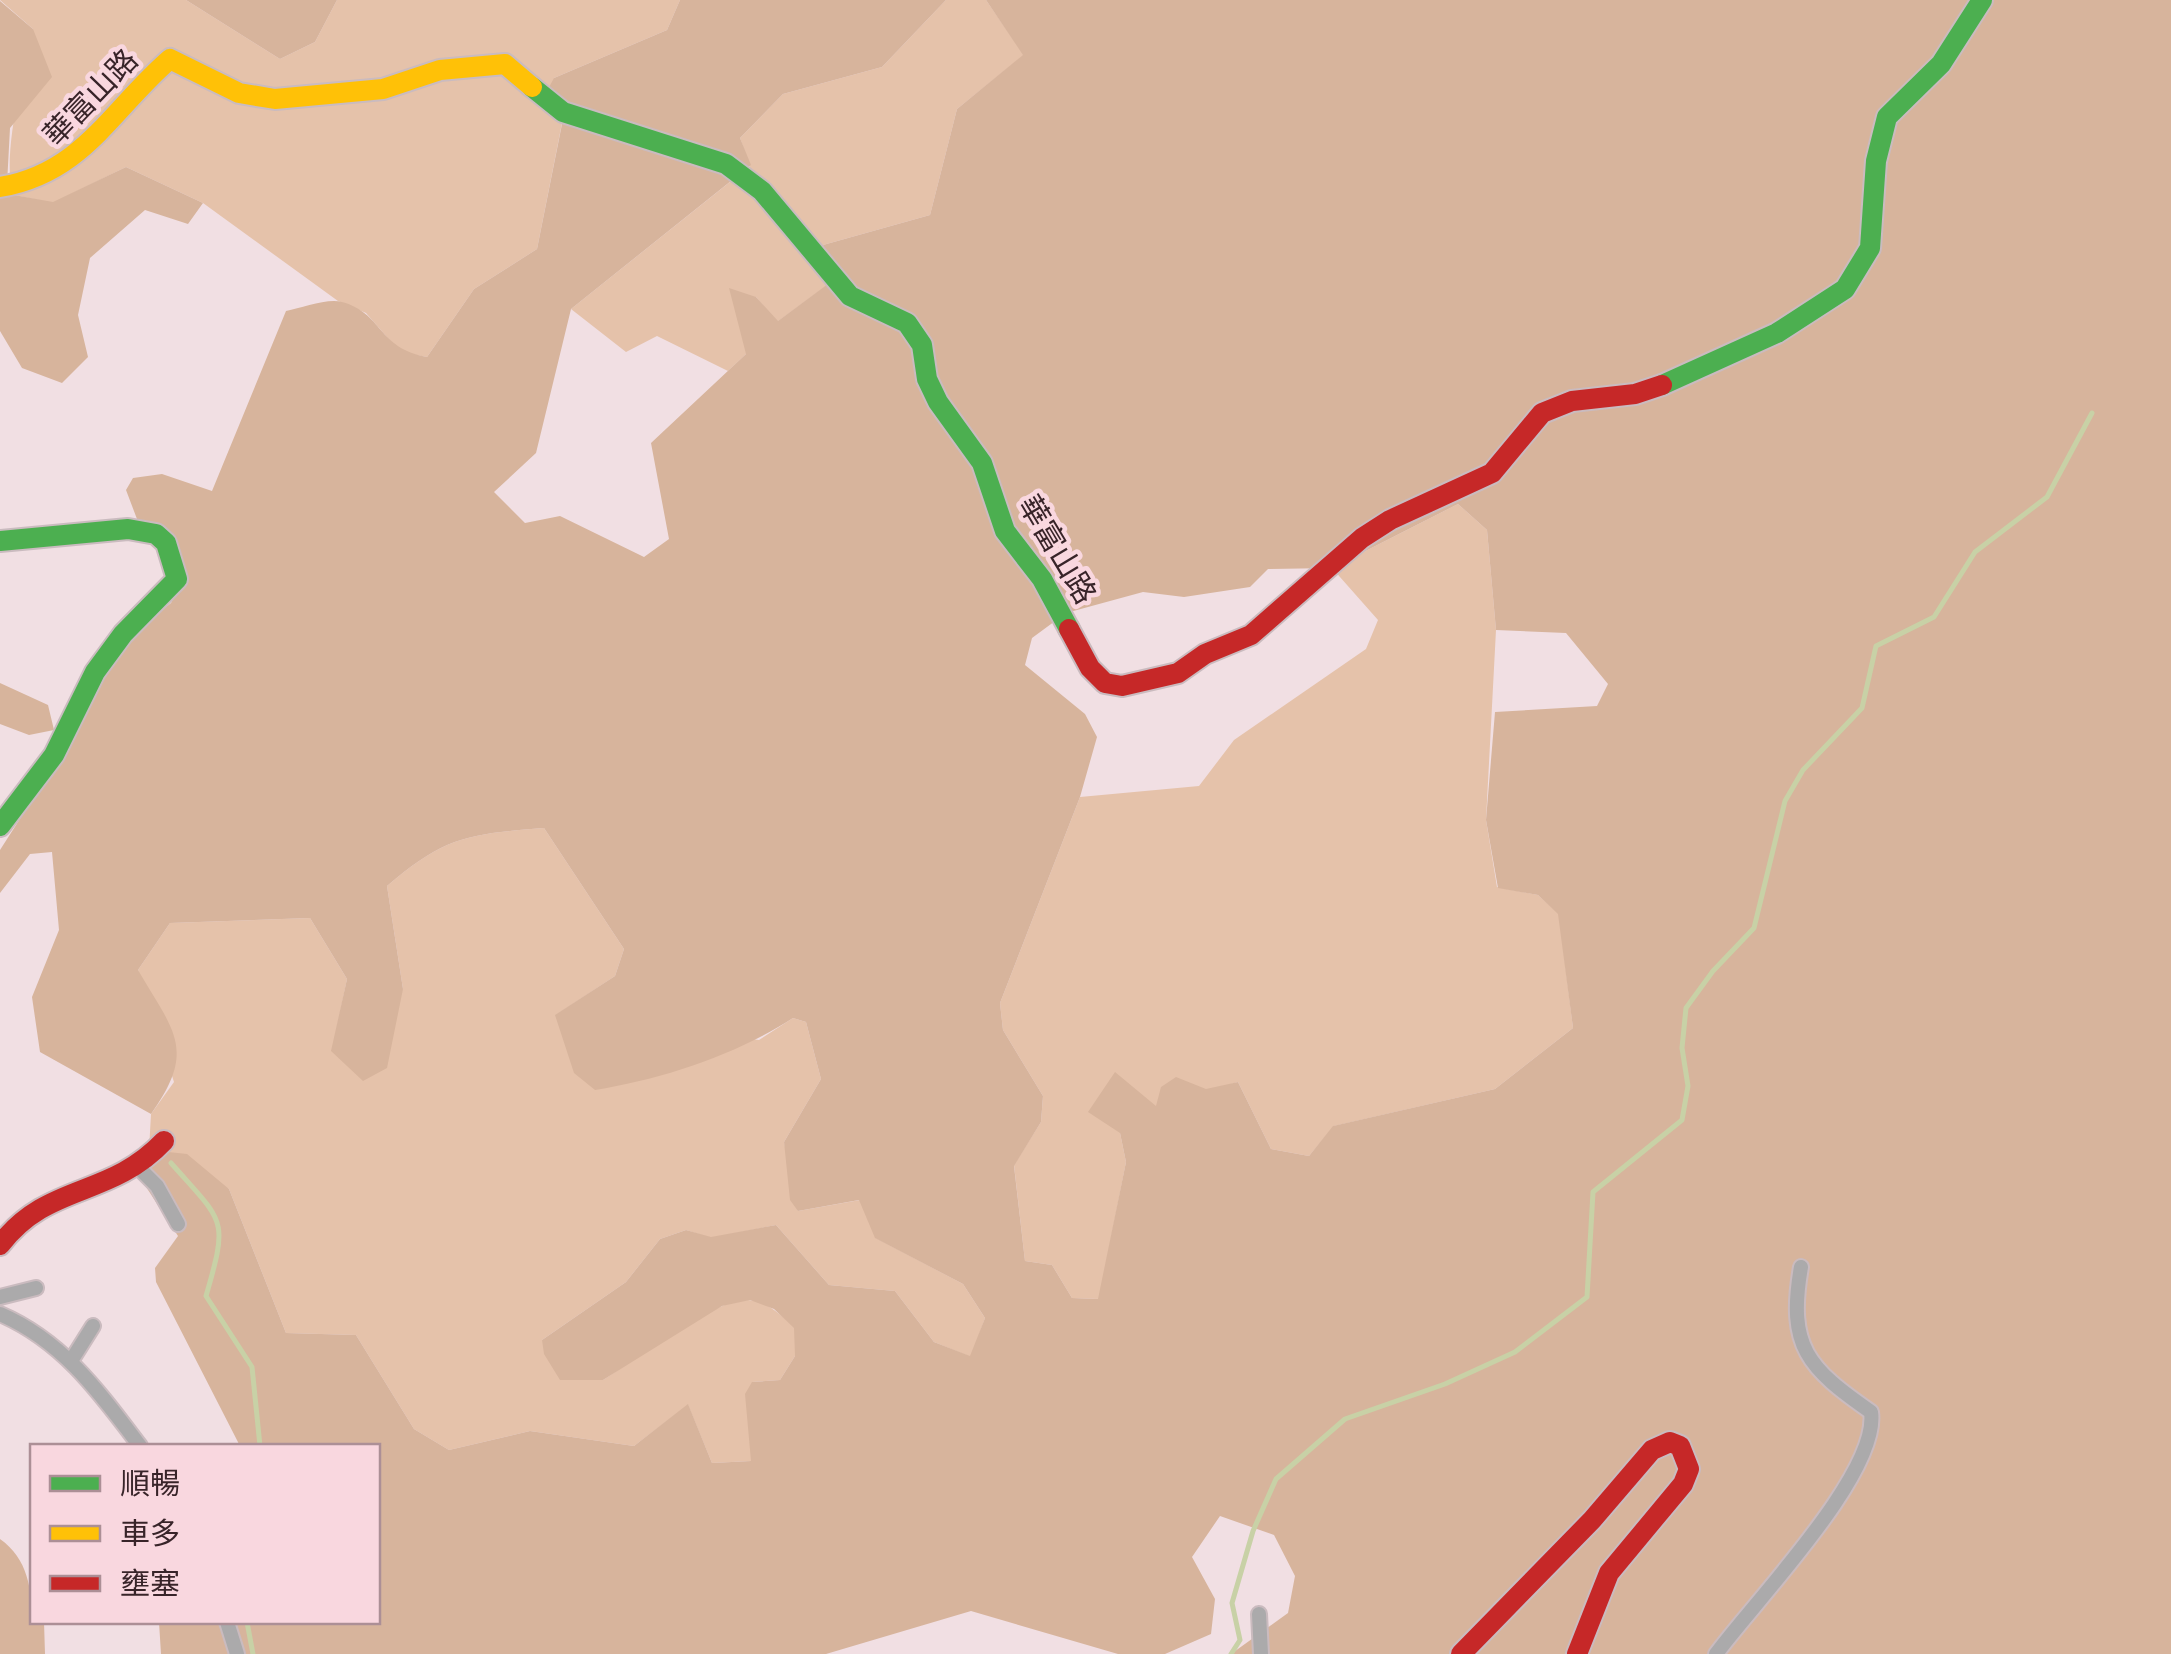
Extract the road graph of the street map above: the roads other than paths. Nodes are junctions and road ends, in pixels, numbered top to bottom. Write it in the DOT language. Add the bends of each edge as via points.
graph roads {
  1 [pos="1982,0"];
  2 [pos="0,187"];
  3 [pos="0,541"];
  4 [pos="0,826"];
  5 [pos="164,1140"];
  6 [pos="138,1167"];
  7 [pos="178,1224"];
  8 [pos="0,1245"];
  9 [pos="1801,1266"];
  10 [pos="36,1288"];
  11 [pos="0,1297"];
  12 [pos="0,1314"];
  13 [pos="93,1326"];
  14 [pos="71,1361"];
  15 [pos="138,1444"];
  16 [pos="1259,1614"];
  17 [pos="228,1624"];
  18 [pos="237,1654"];
  19 [pos="1261,1654"];
  20 [pos="1461,1654"];
  21 [pos="1577,1654"];
  22 [pos="1716,1654"];
  1 -- 2 [label="street, 華富山路" via="1944,61 1888,117 1877,154 1872,250 1825,306 1691,376 1638,394 1554,406 1534,418 1492,473 1362,538 1252,635 1178,672 1122,686 1105,683 1090,668 1042,579 1005,530 982,464 938,402 922,345 907,322 850,296 762,191 726,164 564,112 505,64 440,70 382,89 274,99 239,93 170,59 58,174"];
  3 -- 4 [label="street" via="134,526 164,542 177,579 94,672 54,755"];
  5 -- 6 [label="street"];
  6 -- 7 [label="street"];
  6 -- 8 [label="street" via="36,1204"];
  9 -- 22 [label="street" via="1802,1352 1824,1380 1870,1412 1873,1428 1833,1508"];
  10 -- 11 [label="street"];
  12 -- 14 [label="street" via="28,1326"];
  13 -- 14 [label="street"];
  14 -- 15 [label="street"];
  16 -- 19 [label="street"];
  17 -- 18 [label="street"];
  20 -- 21 [label="street" via="1652,1450 1670,1442 1680,1446 1688,1469 1682,1484 1609,1573"];
}
